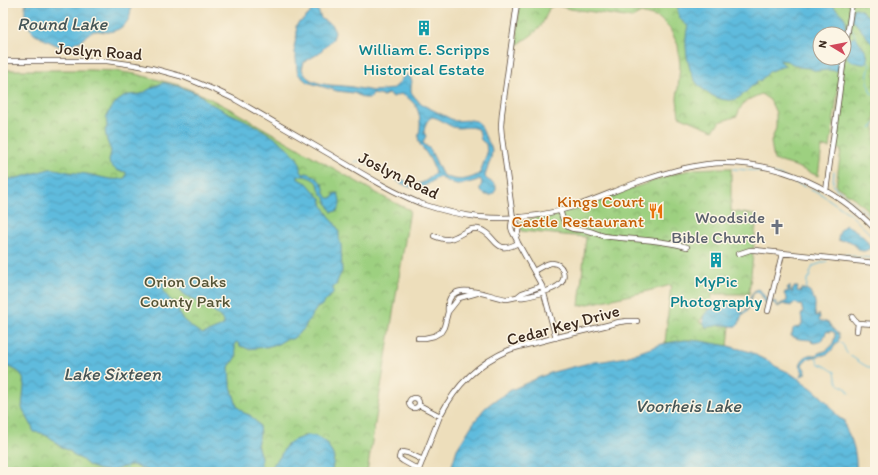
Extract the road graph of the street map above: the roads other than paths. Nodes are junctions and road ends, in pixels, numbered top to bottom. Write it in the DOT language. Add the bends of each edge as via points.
graph roads {
  1 [pos="517,3"];
  2 [pos="852,3"];
  3 [pos="849,26"];
  4 [pos="3,61"];
  5 [pos="843,66"];
  6 [pos="826,191"];
  7 [pos="560,210"];
  8 [pos="513,218"];
  9 [pos="875,229"];
  10 [pos="434,236"];
  11 [pos="518,243"];
  12 [pos="687,247"];
  13 [pos="738,254"];
  14 [pos="782,254"];
  15 [pos="875,263"];
  16 [pos="534,271"];
  17 [pos="542,286"];
  18 [pos="544,291"];
  19 [pos="517,297"];
  20 [pos="768,311"];
  21 [pos="852,317"];
  22 [pos="637,321"];
  23 [pos="858,323"];
  24 [pos="875,324"];
  25 [pos="857,331"];
  26 [pos="418,338"];
  27 [pos="556,338"];
  28 [pos="419,405"];
  29 [pos="440,416"];
  30 [pos="423,460"];
  31 [pos="418,471"];
  1 -- 8 [label="street" via="501,126"];
  2 -- 3 [label="street"];
  4 -- 8 [label="street, Joslyn Road" via="113,62 184,77 236,100 411,199 465,215"];
  5 -- 6 [label="street"];
  6 -- 7 [label="street, Joslyn Road" via="780,171 761,166 722,163 680,169"];
  6 -- 9 [label="street, Joslyn Road" via="846,203"];
  7 -- 8 [label="street, Joslyn Road"];
  7 -- 12 [label="street" via="564,222 571,228 606,236"];
  8 -- 11 [label="street" via="512,232"];
  10 -- 11 [label="street" via="449,239 465,231 477,229 488,234 500,247 505,248"];
  11 -- 16 [label="street"];
  13 -- 14 [label="street" via="750,250"];
  14 -- 15 [label="street"];
  14 -- 20 [label="street"];
  16 -- 17 [label="street"];
  16 -- 18 [label="street" via="551,263 558,264 563,271 559,285"];
  17 -- 18 [label="street"];
  17 -- 19 [label="street" via="532,288"];
  18 -- 19 [label="street" via="522,298"];
  18 -- 27 [label="street"];
  19 -- 26 [label="street" via="509,299 479,293 459,298 448,312 441,332 434,336"];
  21 -- 23 [label="street"];
  22 -- 27 [label="street, Cedar Key Drive" via="627,321"];
  23 -- 24 [label="street"];
  23 -- 25 [label="street"];
  27 -- 29 [label="street, Cedar Key Drive" via="510,350 479,367 451,396"];
  28 -- 29 [label="street"];
  29 -- 30 [label="street, Cedar Key Drive"];
  30 -- 31 [label="street, Cedar Key Drive"];
  30 -- 31 [label="street" via="408,452 400,454 399,458 402,461"];
}
